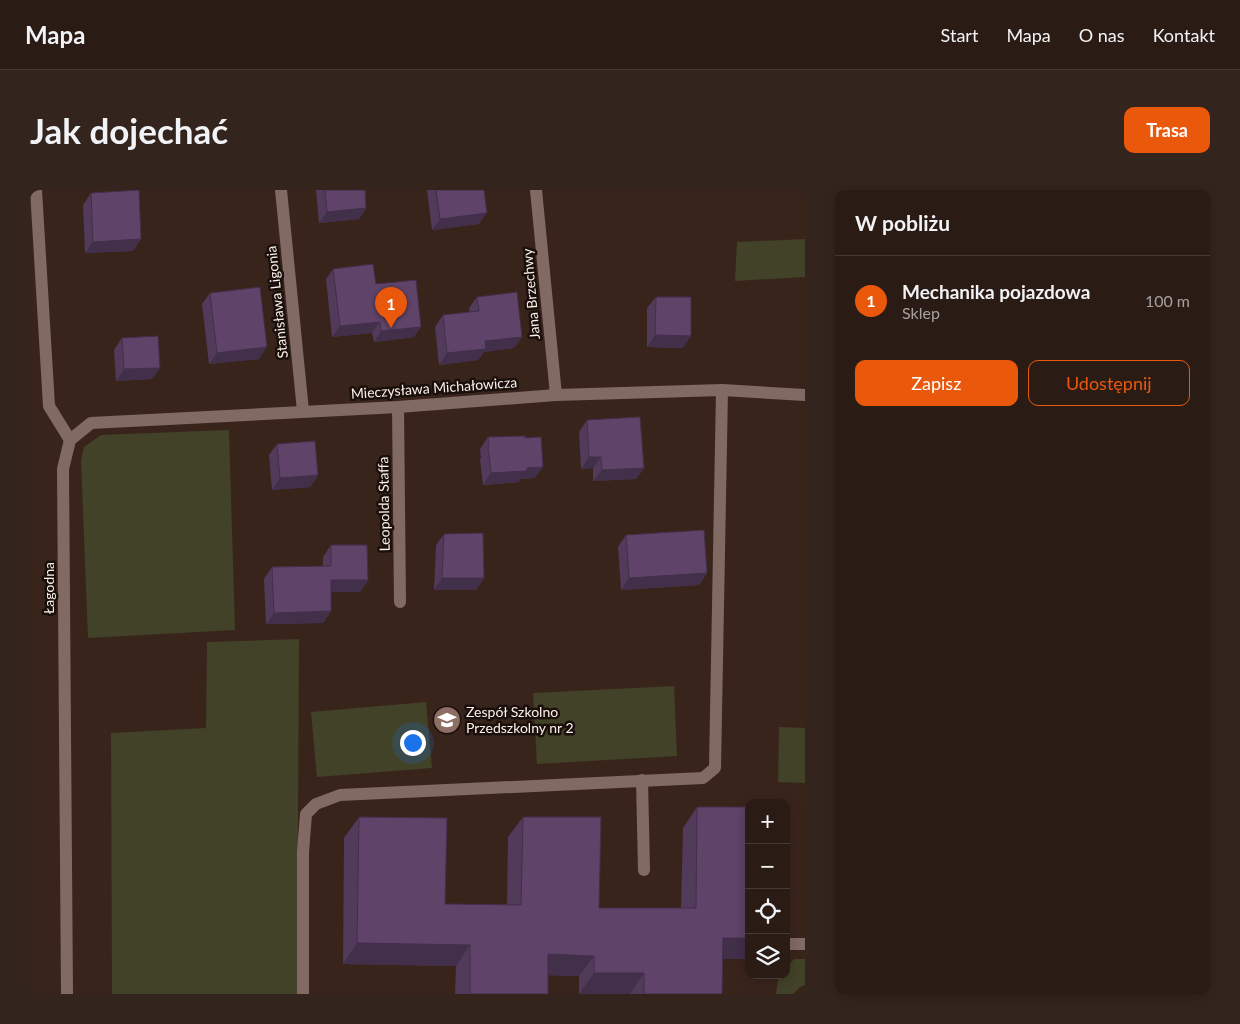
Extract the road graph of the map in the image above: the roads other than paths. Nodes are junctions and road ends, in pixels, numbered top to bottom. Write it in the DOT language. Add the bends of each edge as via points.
graph roads {
  1 [pos="36,190"];
  2 [pos="281,190"];
  3 [pos="536,190"];
  4 [pos="722,390"];
  5 [pos="556,395"];
  6 [pos="805,395"];
  7 [pos="398,407"];
  8 [pos="302,411"];
  9 [pos="70,440"];
  10 [pos="400,602"];
  11 [pos="642,780"];
  12 [pos="644,870"];
  13 [pos="790,944"];
  14 [pos="805,944"];
  15 [pos="68,994"];
  16 [pos="303,994"];
  1 -- 9 [label="street" via="49,406"];
  2 -- 8 [label="street, Stanisława Ligonia"];
  3 -- 5 [label="street, Jana Brzechwy"];
  4 -- 5 [label="street, Mieczysława Michałowicza"];
  4 -- 6 [label="street, Mieczysława Michałowicza"];
  4 -- 11 [label="street" via="715,768 703,778"];
  5 -- 7 [label="street, Mieczysława Michałowicza"];
  7 -- 8 [label="street, Mieczysława Michałowicza"];
  7 -- 10 [label="street, Leopolda Staffa"];
  8 -- 9 [label="street, Mieczysława Michałowicza" via="91,423"];
  9 -- 15 [label="street, Łagodna" via="63,468"];
  11 -- 12 [label="street"];
  11 -- 16 [label="street" via="340,795 316,804 306,814 303,852"];
  13 -- 14 [label="street"];
}
